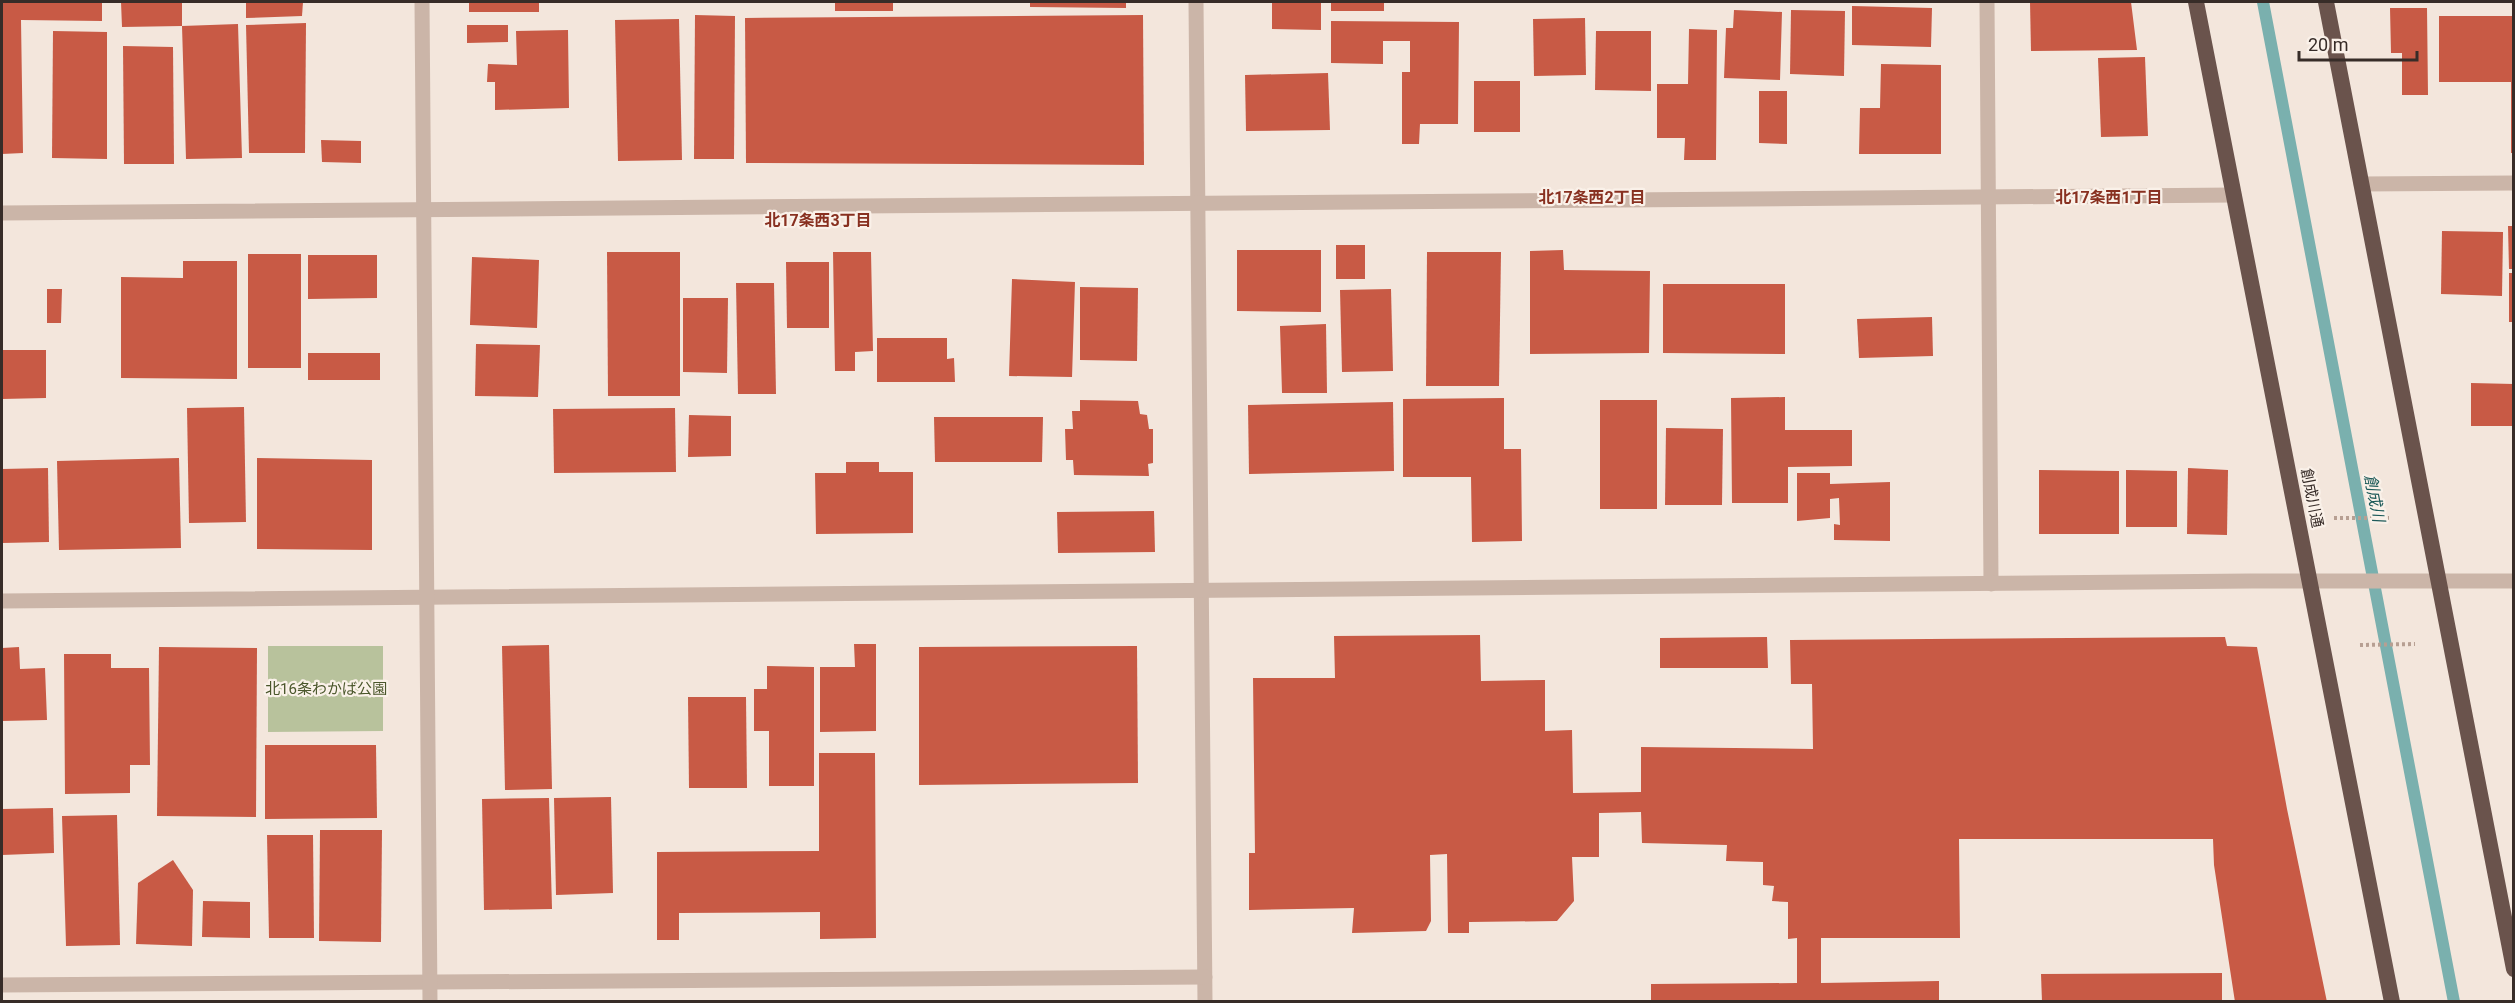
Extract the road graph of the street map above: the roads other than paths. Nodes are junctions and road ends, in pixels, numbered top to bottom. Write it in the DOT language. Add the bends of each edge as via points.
graph roads {
  1 [pos="422,2"];
  2 [pos="1196,2"];
  3 [pos="1987,2"];
  4 [pos="2196,2"];
  5 [pos="2325,2"];
  6 [pos="2514,183"];
  7 [pos="2361,184"];
  8 [pos="2234,195"];
  9 [pos="1989,196"];
  10 [pos="1197,203"];
  11 [pos="423,208"];
  12 [pos="2,213"];
  13 [pos="2440,580"];
  14 [pos="2310,581"];
  15 [pos="2514,581"];
  16 [pos="1992,584"];
  17 [pos="1201,591"];
  18 [pos="426,596"];
  19 [pos="2,601"];
  20 [pos="2509,919"];
  21 [pos="2514,969"];
  22 [pos="1204,977"];
  23 [pos="429,982"];
  24 [pos="2,985"];
  25 [pos="430,1002"];
  26 [pos="1205,1002"];
  27 [pos="2392,1002"];
  1 -- 11 [label="street"];
  2 -- 10 [label="street"];
  3 -- 9 [label="street"];
  4 -- 8 [label="highway, 創成川通"];
  5 -- 7 [label="highway"];
  6 -- 7 [label="street"];
  7 -- 13 [label="highway"];
  8 -- 9 [label="street"];
  8 -- 14 [label="highway, 創成川通"];
  9 -- 10 [label="street"];
  9 -- 16 [label="street"];
  10 -- 11 [label="street"];
  10 -- 17 [label="street"];
  11 -- 12 [label="street"];
  11 -- 18 [label="street"];
  13 -- 14 [label="street"];
  13 -- 15 [label="street"];
  13 -- 20 [label="highway"];
  14 -- 16 [label="street"];
  14 -- 27 [label="highway, 創成川通"];
  16 -- 17 [label="street"];
  17 -- 18 [label="street"];
  17 -- 22 [label="street"];
  18 -- 19 [label="street"];
  18 -- 23 [label="street"];
  20 -- 21 [label="highway"];
  22 -- 23 [label="street"];
  22 -- 26 [label="street"];
  23 -- 24 [label="street"];
  23 -- 25 [label="street"];
}
